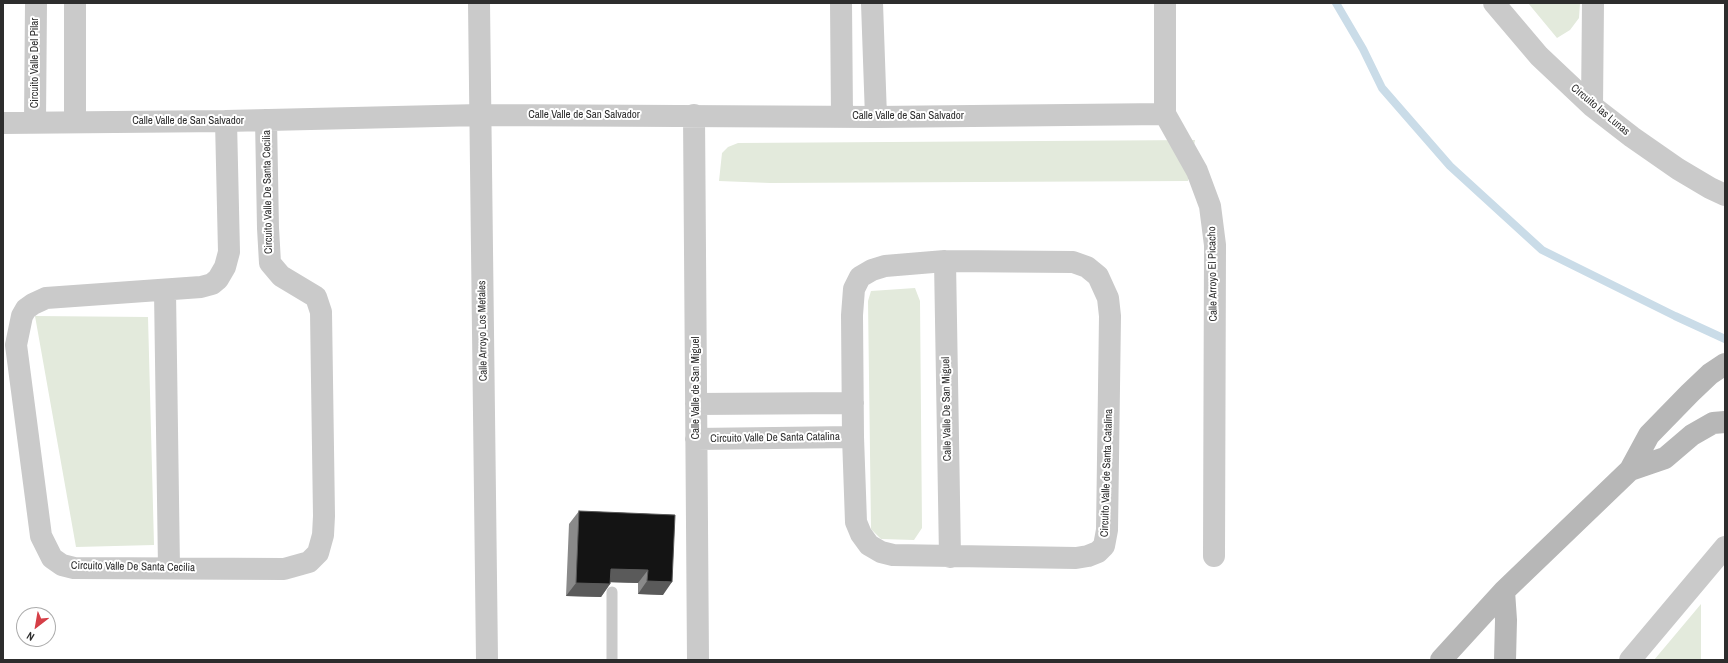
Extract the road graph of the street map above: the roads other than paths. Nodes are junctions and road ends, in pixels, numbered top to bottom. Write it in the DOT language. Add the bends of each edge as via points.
graph roads {
  1 [pos="36,3"];
  2 [pos="75,3"];
  3 [pos="478,3"];
  4 [pos="841,3"];
  5 [pos="872,3"];
  6 [pos="1165,3"];
  7 [pos="1494,3"];
  8 [pos="1593,3"];
  9 [pos="1592,106"];
  10 [pos="1165,114"];
  11 [pos="480,115"];
  12 [pos="694,115"];
  13 [pos="842,116"];
  14 [pos="876,117"];
  15 [pos="266,120"];
  16 [pos="226,121"];
  17 [pos="35,122"];
  18 [pos="75,122"];
  19 [pos="3,123"];
  20 [pos="1725,195"];
  21 [pos="945,261"];
  22 [pos="164,291"];
  23 [pos="1718,369"];
  24 [pos="853,403"];
  25 [pos="696,404"];
  26 [pos="1725,422"];
  27 [pos="853,437"];
  28 [pos="696,439"];
  29 [pos="1630,470"];
  30 [pos="1725,547"];
  31 [pos="950,556"];
  32 [pos="1214,556"];
  33 [pos="169,568"];
  34 [pos="1504,591"];
  35 [pos="612,592"];
  36 [pos="1445,659"];
  37 [pos="487,660"];
  38 [pos="612,660"];
  39 [pos="698,660"];
  40 [pos="1505,660"];
  41 [pos="1630,660"];
  1 -- 17 [label="street, Circuito Valle Del Pilar"];
  2 -- 18 [label="street"];
  3 -- 11 [label="street, Calle Arroyo Los Metales"];
  4 -- 13 [label="street"];
  5 -- 14 [label="street"];
  6 -- 10 [label="street, Calle Arroyo El Picacho"];
  7 -- 9 [label="street, Circuito las Lunas" via="1539,56"];
  8 -- 9 [label="street"];
  9 -- 20 [label="street, Circuito las Lunas" via="1678,169"];
  10 -- 14 [label="street, Calle Valle de San Salvador"];
  10 -- 32 [label="street, Calle Arroyo El Picacho" via="1196,171 1210,206 1214,245"];
  11 -- 12 [label="street, Calle Valle de San Salvador"];
  11 -- 15 [label="street, Calle Valle de San Salvador"];
  11 -- 37 [label="street, Calle Arroyo Los Metales"];
  12 -- 13 [label="street, Calle Valle de San Salvador"];
  12 -- 25 [label="street, Calle Valle de San Miguel"];
  13 -- 14 [label="street, Calle Valle de San Salvador"];
  15 -- 16 [label="street, Calle Valle de San Salvador"];
  15 -- 33 [label="street, Circuito Valle De Santa Cecilia" via="270,263 281,276 316,298 321,312 323,535 318,553 308,562 284,569"];
  16 -- 18 [label="street, Calle Valle de San Salvador"];
  16 -- 22 [label="street, Circuito Valle De Santa Cecilia" via="229,252 225,267 212,284"];
  17 -- 18 [label="street, Calle Valle de San Salvador"];
  17 -- 19 [label="street, Calle Valle de San Salvador"];
  21 -- 24 [label="street, Circuito Valle de Santa Catalina" via="885,266 860,277 852,301"];
  21 -- 31 [label="street, Calle Valle De San Miguel"];
  21 -- 31 [label="street, Circuito Valle de Santa Catalina" via="1073,262 1087,267 1098,276 1108,298 1110,316 1107,530 1104,546 1098,552 1076,558"];
  22 -- 33 [label="street"];
  22 -- 33 [label="street, Circuito Valle De Santa Cecilia" via="46,298 26,309 16,345 41,536 52,558 62,565 74,568"];
  23 -- 29 [label="street" via="1649,435"];
  24 -- 25 [label="street"];
  24 -- 27 [label="street, Circuito Valle de Santa Catalina"];
  25 -- 28 [label="street, Calle Valle de San Miguel"];
  26 -- 29 [label="street" via="1713,423 1692,435 1665,458"];
  27 -- 28 [label="street, Circuito Valle De Santa Catalina"];
  27 -- 31 [label="street, Circuito Valle de Santa Catalina" via="856,522 868,545 893,555"];
  28 -- 39 [label="street, Calle Valle de San Miguel"];
  29 -- 34 [label="street"];
  30 -- 41 [label="street"];
  34 -- 36 [label="street"];
  34 -- 40 [label="street"];
  35 -- 38 [label="lane"];
}
